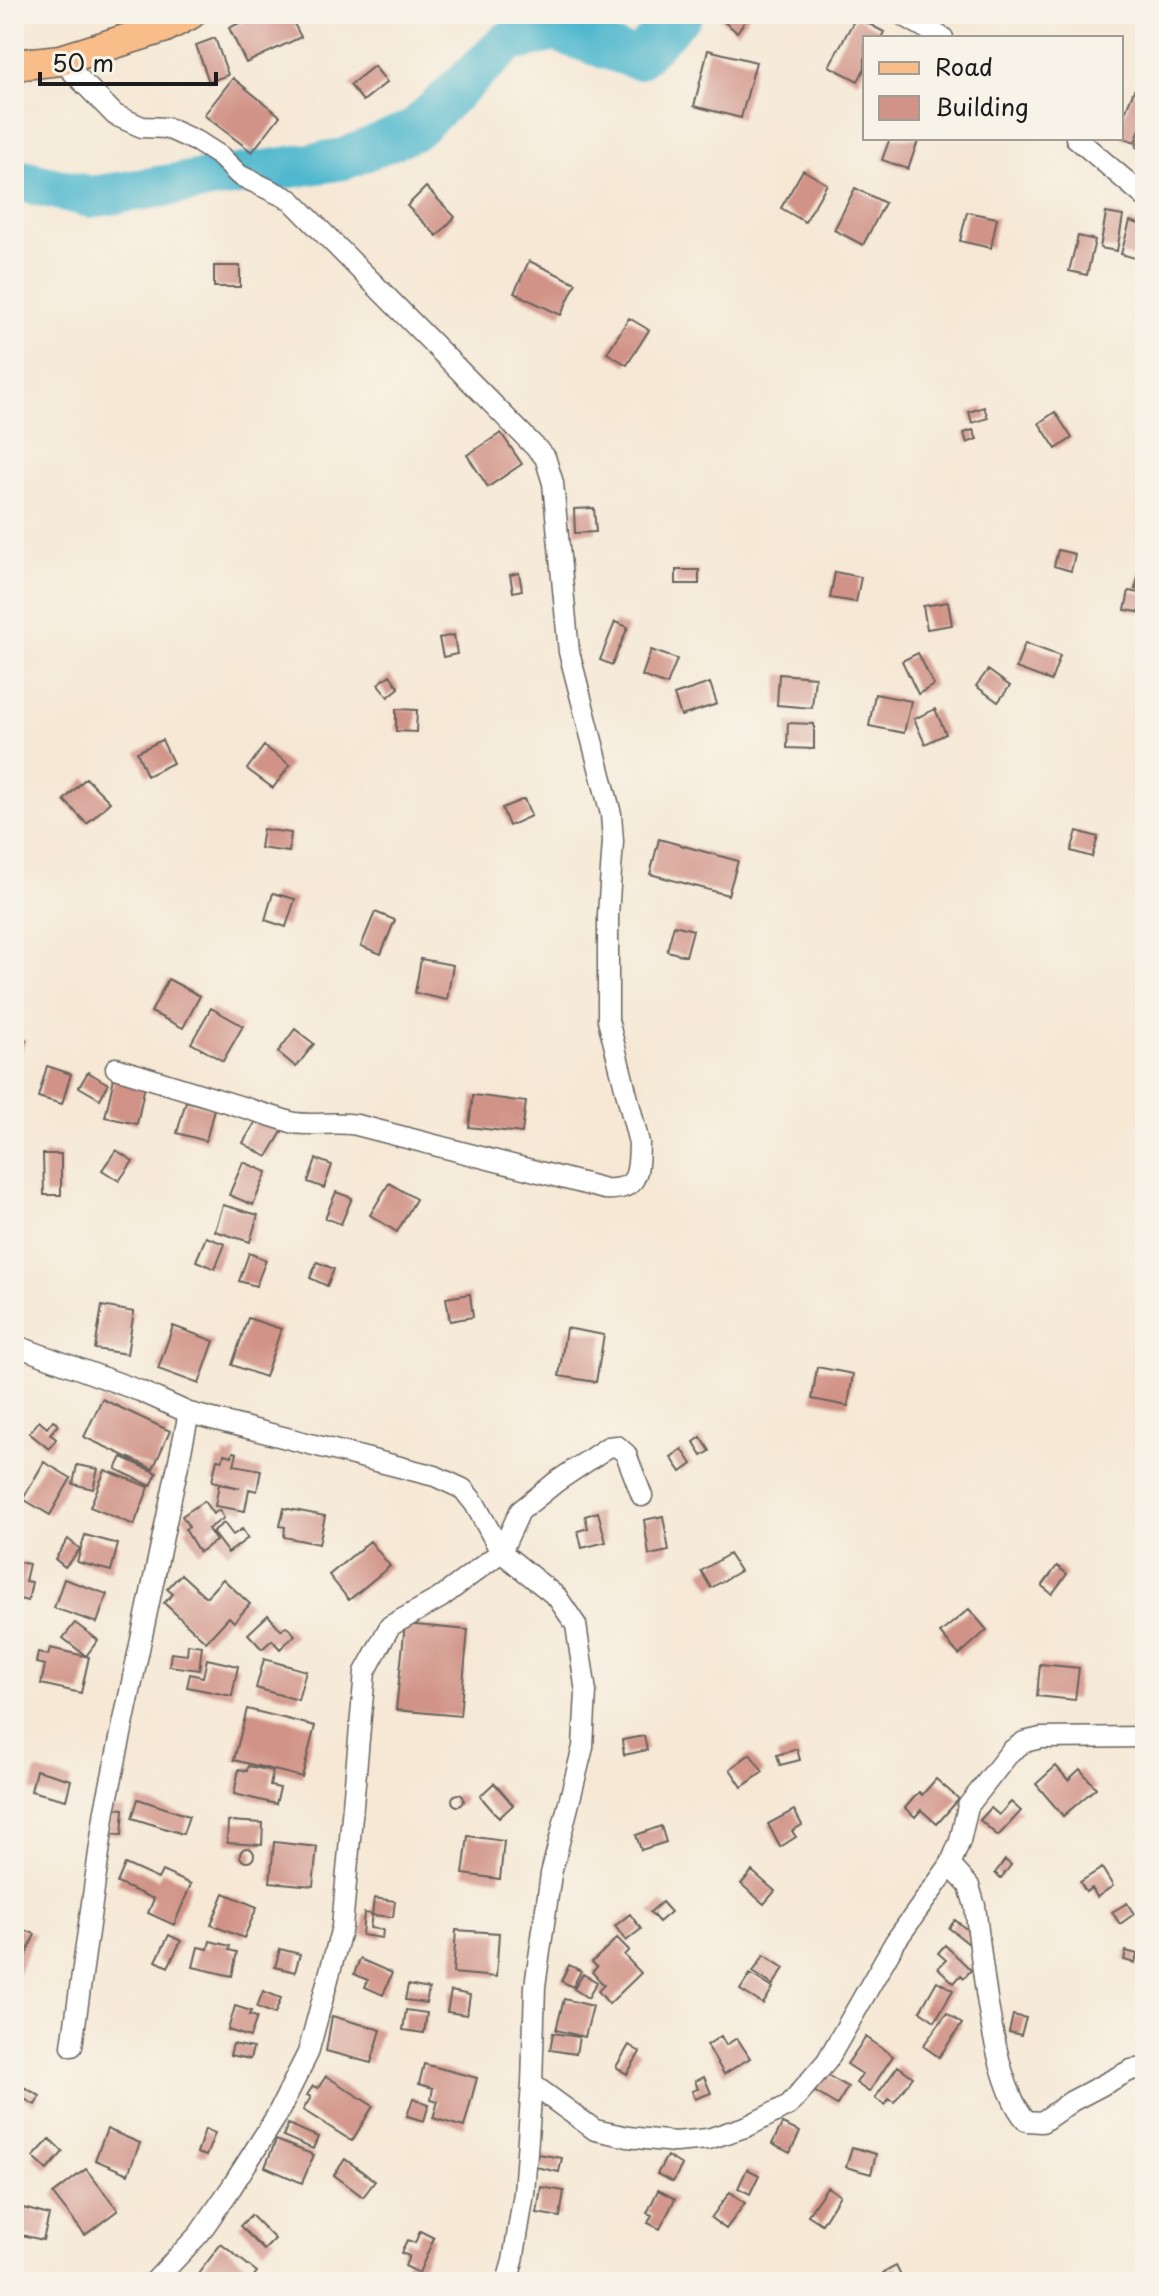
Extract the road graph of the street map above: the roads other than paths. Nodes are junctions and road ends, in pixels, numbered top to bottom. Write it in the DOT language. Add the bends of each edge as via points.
graph roads {
  1 [pos="190,14"];
  2 [pos="901,14"];
  3 [pos="940,36"];
  4 [pos="61,60"];
  5 [pos="14,65"];
  6 [pos="1078,140"];
  7 [pos="1145,197"];
  8 [pos="116,1068"];
  9 [pos="14,1345"];
  10 [pos="189,1413"];
  11 [pos="642,1496"];
  12 [pos="501,1552"];
  13 [pos="1145,1737"];
  14 [pos="950,1865"];
  15 [pos="72,2046"];
  16 [pos="1145,2068"];
  17 [pos="532,2084"];
  18 [pos="154,2282"];
  19 [pos="507,2282"];
  1 -- 4 [label="main road" via="163,28"];
  2 -- 3 [label="street"];
  4 -- 5 [label="main road"];
  4 -- 8 [label="street" via="115,115 142,127 177,132 220,156 239,175 291,200 545,457 553,483 569,652 611,814 608,1020 639,1143 638,1162 629,1186 605,1189 357,1125 294,1123"];
  6 -- 7 [label="street"];
  9 -- 10 [label="street"];
  10 -- 12 [label="street" via="435,1476 463,1489"];
  10 -- 15 [label="street" via="105,1810"];
  11 -- 12 [label="street" via="626,1454 617,1446 608,1447 520,1511"];
  12 -- 17 [label="street" via="557,1597 576,1625 586,1692 583,1747 551,1874 535,1986"];
  12 -- 18 [label="street" via="440,1598 390,1626 365,1672 342,1927 308,2053 231,2188 199,2234"];
  13 -- 14 [label="street" via="1024,1742 968,1806"];
  14 -- 16 [label="street" via="969,1886 975,1906 997,2050 1016,2110 1027,2121 1042,2122 1131,2070"];
  14 -- 17 [label="street" via="895,1942 827,2061 789,2105 722,2135 675,2142 595,2130"];
  17 -- 19 [label="street" via="524,2193"];
}
